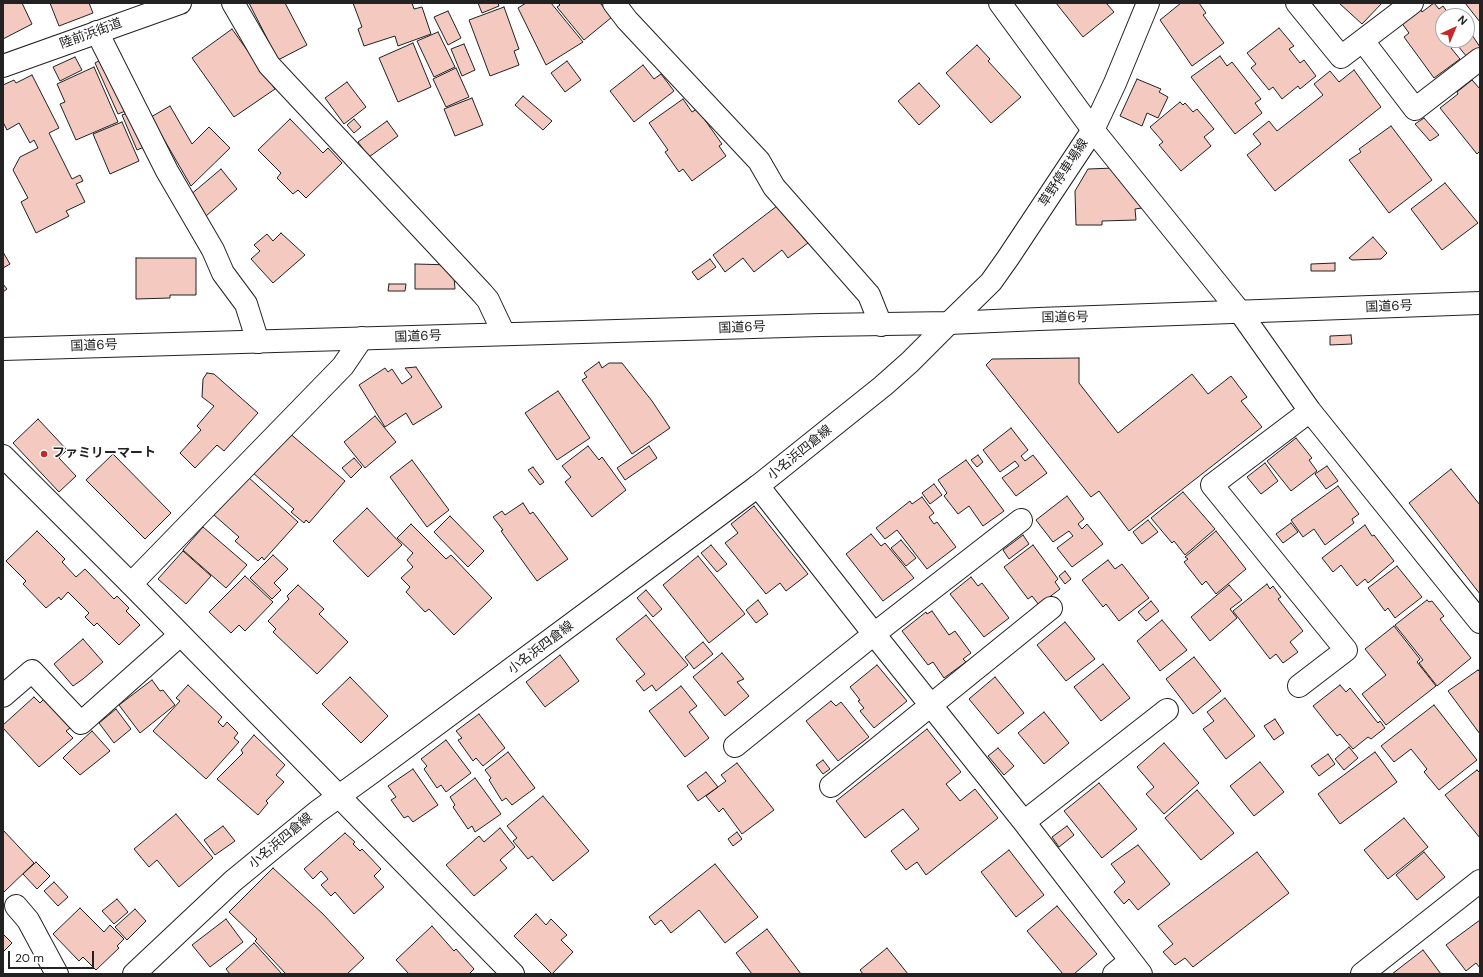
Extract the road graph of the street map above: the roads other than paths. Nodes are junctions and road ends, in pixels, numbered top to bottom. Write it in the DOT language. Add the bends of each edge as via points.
graph roads {
  1 [pos="180,3"];
  2 [pos="233,3"];
  3 [pos="614,3"];
  4 [pos="1000,3"];
  5 [pos="1148,3"];
  6 [pos="1297,3"];
  7 [pos="1412,3"];
  8 [pos="97,32"];
  9 [pos="1363,41"];
  10 [pos="1480,59"];
  11 [pos="3,66"];
  12 [pos="1093,130"];
  13 [pos="1480,303"];
  14 [pos="1240,312"];
  15 [pos="949,323"];
  16 [pos="881,325"];
  17 [pos="504,334"];
  18 [pos="362,338"];
  19 [pos="258,342"];
  20 [pos="3,349"];
  21 [pos="1310,411"];
  22 [pos="3,456"];
  23 [pos="758,486"];
  24 [pos="1021,520"];
  25 [pos="132,584"];
  26 [pos="1051,608"];
  27 [pos="1480,622"];
  28 [pos="874,634"];
  29 [pos="180,635"];
  30 [pos="1299,686"];
  31 [pos="3,696"];
  32 [pos="930,705"];
  33 [pos="1167,710"];
  34 [pos="735,746"];
  35 [pos="831,786"];
  36 [pos="339,795"];
  37 [pos="1024,822"];
  38 [pos="1477,890"];
  39 [pos="16,906"];
  40 [pos="1128,970"];
  41 [pos="57,974"];
  42 [pos="134,974"];
  43 [pos="513,974"];
  44 [pos="1362,974"];
  1 -- 8 [label="main road, 陸前浜街道"];
  2 -- 17 [label="main road" via="269,65 482,293"];
  3 -- 16 [label="main road" via="759,161 774,187 869,295"];
  4 -- 12 [label="main road"];
  5 -- 12 [label="main road, 草野停車場線"];
  6 -- 9 [label="main road" via="1341,58"];
  7 -- 9 [label="main road"];
  8 -- 11 [label="main road, 陸前浜街道"];
  8 -- 19 [label="main road" via="167,171 224,273 246,304"];
  9 -- 10 [label="main road" via="1415,109"];
  12 -- 14 [label="main road"];
  12 -- 15 [label="main road, 草野停車場線" via="991,282"];
  13 -- 14 [label="main road, 国道6号"];
  14 -- 15 [label="main road, 国道6号"];
  14 -- 21 [label="main road"];
  15 -- 16 [label="main road, 国道6号"];
  15 -- 23 [label="main road, 小名浜四倉線" via="883,386"];
  16 -- 17 [label="main road, 国道6号"];
  17 -- 18 [label="main road, 国道6号"];
  18 -- 19 [label="main road, 国道6号"];
  18 -- 25 [label="main road" via="343,366"];
  19 -- 20 [label="main road, 国道6号"];
  21 -- 27 [label="main road"];
  21 -- 30 [label="main road" via="1212,485 1346,650"];
  22 -- 25 [label="main road"];
  23 -- 28 [label="main road"];
  23 -- 36 [label="main road, 小名浜四倉線"];
  24 -- 28 [label="main road"];
  25 -- 29 [label="main road"];
  26 -- 32 [label="main road"];
  28 -- 32 [label="main road"];
  28 -- 34 [label="main road"];
  29 -- 31 [label="main road" via="81,723 32,671"];
  29 -- 36 [label="main road"];
  32 -- 35 [label="main road"];
  32 -- 37 [label="main road"];
  33 -- 37 [label="main road"];
  36 -- 42 [label="main road, 小名浜四倉線" via="233,881"];
  36 -- 43 [label="main road"];
  37 -- 40 [label="main road"];
  38 -- 44 [label="main road"];
  39 -- 41 [label="main road" via="28,920"];
}
